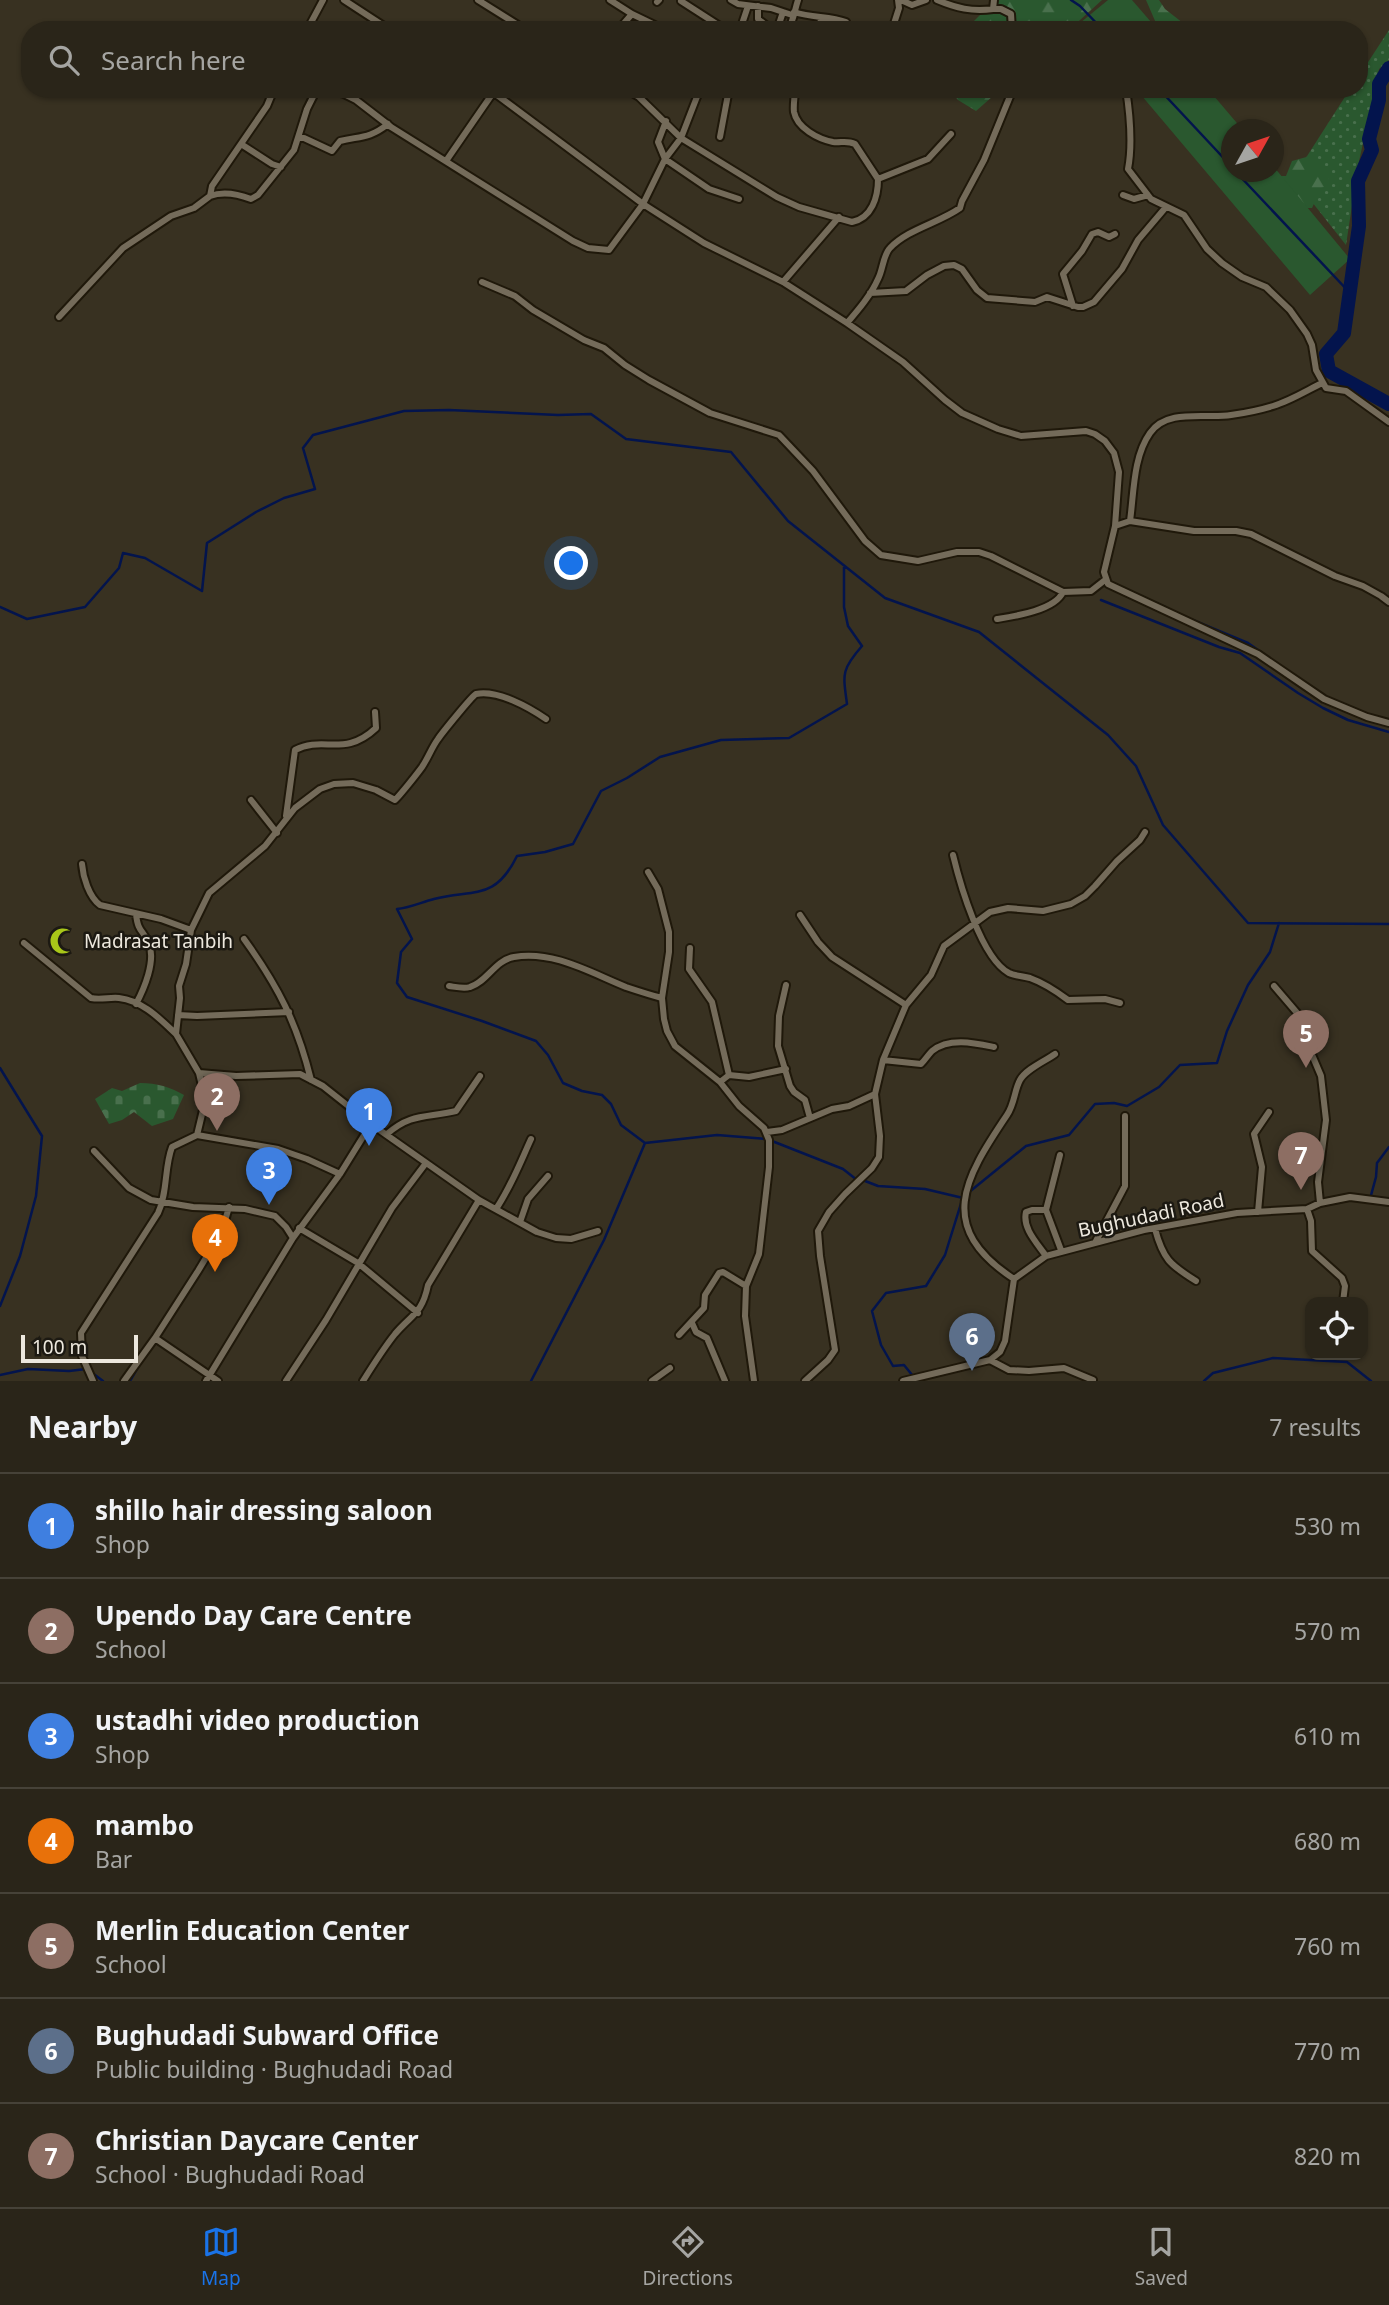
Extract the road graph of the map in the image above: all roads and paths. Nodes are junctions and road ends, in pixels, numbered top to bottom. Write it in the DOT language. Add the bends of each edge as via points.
graph roads {
  1 [pos="323,0"];
  2 [pos="344,0"];
  3 [pos="478,0"];
  4 [pos="610,0"];
  5 [pos="730,0"];
  6 [pos="773,0"];
  7 [pos="798,0"];
  8 [pos="899,0"];
  9 [pos="926,0"];
  10 [pos="937,0"];
  11 [pos="994,0"];
  12 [pos="681,1"];
  13 [pos="698,2"];
  14 [pos="748,6"];
  15 [pos="758,6"];
  16 [pos="771,8"];
  17 [pos="693,9"];
  18 [pos="993,9"];
  19 [pos="783,12"];
  20 [pos="793,13"];
  21 [pos="632,14"];
  22 [pos="822,18"];
  23 [pos="312,21"];
  24 [pos="376,21"];
  25 [pos="512,21"];
  26 [pos="626,21"];
  27 [pos="646,21"];
  28 [pos="712,21"];
  29 [pos="743,21"];
  30 [pos="761,21"];
  31 [pos="778,21"];
  32 [pos="792,21"];
  33 [pos="821,21"];
  34 [pos="843,21"];
  35 [pos="895,21"];
  36 [pos="1011,21"];
  37 [pos="270,98"];
  38 [pos="313,98"];
  39 [pos="352,98"];
  40 [pos="488,98"];
  41 [pos="504,98"];
  42 [pos="640,98"];
  43 [pos="697,98"];
  44 [pos="727,98"];
  45 [pos="795,98"];
  46 [pos="1009,98"];
  47 [pos="1128,98"];
  48 [pos="666,121"];
  49 [pos="388,124"];
  50 [pos="951,134"];
  51 [pos="720,137"];
  52 [pos="298,138"];
  53 [pos="681,138"];
  54 [pos="241,144"];
  55 [pos="665,159"];
  56 [pos="446,161"];
  57 [pos="281,167"];
  58 [pos="878,179"];
  59 [pos="1123,195"];
  60 [pos="1148,195"];
  61 [pos="209,196"];
  62 [pos="739,199"];
  63 [pos="643,204"];
  64 [pos="1166,207"];
  65 [pos="839,217"];
  66 [pos="1115,234"];
  67 [pos="482,282"];
  68 [pos="783,282"];
  69 [pos="870,293"];
  70 [pos="1073,306"];
  71 [pos="59,317"];
  72 [pos="847,323"];
  73 [pos="1322,383"];
  74 [pos="1389,422"];
  75 [pos="1130,521"];
  76 [pos="1115,526"];
  77 [pos="1105,580"];
  78 [pos="1063,592"];
  79 [pos="1389,602"];
  80 [pos="998,620"];
  81 [pos="374,712"];
  82 [pos="546,719"];
  83 [pos="1389,723"];
  84 [pos="251,800"];
  85 [pos="286,818"];
  86 [pos="1145,832"];
  87 [pos="277,833"];
  88 [pos="953,855"];
  89 [pos="82,864"];
  90 [pos="648,872"];
  91 [pos="136,914"];
  92 [pos="800,915"];
  93 [pos="975,925"];
  94 [pos="191,930"];
  95 [pos="244,939"];
  96 [pos="24,943"];
  97 [pos="690,948"];
  98 [pos="786,985"];
  99 [pos="449,986"];
  100 [pos="1274,986"];
  101 [pos="662,998"];
  102 [pos="1120,1003"];
  103 [pos="136,1004"];
  104 [pos="906,1005"];
  105 [pos="289,1012"];
  106 [pos="178,1015"];
  107 [pos="176,1034"];
  108 [pos="994,1047"];
  109 [pos="1055,1054"];
  110 [pos="883,1060"];
  111 [pos="786,1069"];
  112 [pos="199,1073"];
  113 [pos="729,1075"];
  114 [pos="481,1076"];
  115 [pos="311,1080"];
  116 [pos="720,1082"];
  117 [pos="875,1094"];
  118 [pos="1269,1112"];
  119 [pos="1125,1116"];
  120 [pos="810,1118"];
  121 [pos="371,1124"];
  122 [pos="767,1132"];
  123 [pos="197,1135"];
  124 [pos="387,1135"];
  125 [pos="531,1139"];
  126 [pos="94,1151"];
  127 [pos="1060,1155"];
  128 [pos="426,1163"];
  129 [pos="340,1174"];
  130 [pos="548,1176"];
  131 [pos="479,1200"];
  132 [pos="1389,1202"];
  133 [pos="163,1203"];
  134 [pos="1320,1203"];
  135 [pos="229,1207"];
  136 [pos="496,1209"];
  137 [pos="1307,1209"];
  138 [pos="1046,1210"];
  139 [pos="1258,1212"];
  140 [pos="520,1222"];
  141 [pos="299,1228"];
  142 [pos="1155,1229"];
  143 [pos="598,1231"];
  144 [pos="293,1238"];
  145 [pos="1096,1241"];
  146 [pos="1061,1250"];
  147 [pos="1046,1256"];
  148 [pos="358,1263"];
  149 [pos="1014,1279"];
  150 [pos="1196,1281"];
  151 [pos="746,1286"];
  152 [pos="1344,1297"];
  153 [pos="418,1313"];
  154 [pos="692,1323"];
  155 [pos="679,1335"];
  156 [pos="155,1338"];
  157 [pos="990,1360"];
  158 [pos="670,1368"];
  159 [pos="1029,1371"];
  160 [pos="208,1378"];
  161 [pos="1093,1380"];
  162 [pos="93,1381"];
  163 [pos="124,1381"];
  164 [pos="218,1381"];
  165 [pos="286,1381"];
  166 [pos="363,1381"];
  167 [pos="652,1381"];
  168 [pos="725,1381"];
  169 [pos="754,1381"];
  170 [pos="805,1381"];
  171 [pos="904,1381"];
  172 [pos="1032,1381"];
  1 -- 23 [label="street"];
  2 -- 24 [label="street"];
  3 -- 25 [label="street"];
  4 -- 21 [label="street"];
  5 -- 14 [label="street"];
  6 -- 16 [label="street"];
  7 -- 20 [label="street"];
  8 -- 9 [label="street" via="912,5"];
  8 -- 35 [label="street"];
  10 -- 18 [label="street" via="967,10"];
  11 -- 18 [label="street"];
  12 -- 17 [label="street"];
  13 -- 17 [label="street"];
  14 -- 15 [label="street"];
  14 -- 29 [label="street"];
  15 -- 16 [label="street"];
  15 -- 30 [label="street"];
  16 -- 19 [label="street"];
  17 -- 28 [label="street"];
  18 -- 36 [label="street" via="1011,14"];
  19 -- 20 [label="street"];
  19 -- 31 [label="street"];
  20 -- 22 [label="street"];
  20 -- 32 [label="street"];
  21 -- 26 [label="street"];
  21 -- 27 [label="street"];
  22 -- 33 [label="street"];
  22 -- 34 [label="street"];
  37 -- 54 [label="street"];
  38 -- 52 [label="street"];
  39 -- 49 [label="street"];
  40 -- 56 [label="street"];
  41 -- 63 [label="street"];
  42 -- 48 [label="street"];
  43 -- 53 [label="street"];
  44 -- 51 [label="street"];
  45 -- 58 [label="street" via="794,113 802,126 832,142 851,141"];
  46 -- 69 [label="street" via="960,208 891,246"];
  47 -- 60 [label="street" via="1128,169"];
  48 -- 53 [label="street"];
  48 -- 55 [label="street" via="658,142"];
  49 -- 52 [label="street" via="356,140 340,141 332,151"];
  49 -- 56 [label="street"];
  50 -- 58 [label="street" via="928,159"];
  52 -- 57 [label="street"];
  53 -- 55 [label="street"];
  53 -- 65 [label="street" via="788,202"];
  54 -- 57 [label="street"];
  54 -- 61 [label="street"];
  55 -- 62 [label="street" via="709,189"];
  55 -- 63 [label="street"];
  56 -- 63 [label="street" via="573,241 600,251 609,250"];
  57 -- 61 [label="street" via="253,198"];
  58 -- 65 [label="street" via="867,216 852,222"];
  59 -- 60 [label="street" via="1134,199"];
  60 -- 64 [label="street"];
  61 -- 71 [label="street" via="122,248"];
  63 -- 68 [label="street" via="704,243"];
  64 -- 70 [label="street" via="1094,302"];
  64 -- 73 [label="street" via="1184,215 1222,263 1266,288 1290,310 1312,345"];
  65 -- 68 [label="street"];
  66 -- 70 [label="street" via="1092,234 1063,274"];
  67 -- 78 [label="street" via="515,296 710,413 779,435 813,471 864,541 881,555 918,561 979,552"];
  68 -- 72 [label="street"];
  69 -- 70 [label="street" via="906,292 927,275 954,265 987,298 1035,302 1047,297"];
  69 -- 72 [label="street"];
  72 -- 76 [label="street" via="903,362 962,413 1021,436 1086,431 1105,441 1119,472"];
  73 -- 74 [label="street" via="1346,391"];
  73 -- 75 [label="street" via="1275,406 1230,415 1193,415 1152,429 1137,463"];
  75 -- 76 [label="street"];
  75 -- 79 [label="street" via="1251,534"];
  76 -- 77 [label="street"];
  77 -- 78 [label="street" via="1091,591"];
  77 -- 83 [label="street" via="1258,654 1324,699"];
  78 -- 80 [label="street" via="1053,604"];
  81 -- 85 [label="street" via="376,728 354,744 295,750"];
  82 -- 85 [label="street" via="505,697 477,694 436,741 421,769 395,800 353,783 334,784 320,789"];
  84 -- 87 [label="street"];
  85 -- 87 [label="street"];
  86 -- 93 [label="street" via="1085,896 1071,904 1043,911 999,909"];
  87 -- 94 [label="street" via="209,893"];
  88 -- 93 [label="street"];
  89 -- 91 [label="street" via="94,902"];
  90 -- 101 [label="street" via="660,896 668,932"];
  91 -- 94 [label="street"];
  91 -- 103 [label="street" via="138,930 151,951"];
  92 -- 104 [label="street" via="832,957"];
  93 -- 102 [label="street" via="1008,972 1056,990 1068,1000"];
  93 -- 104 [label="street" via="944,946 931,975"];
  94 -- 106 [label="street"];
  95 -- 105 [label="street"];
  96 -- 103 [label="street" via="92,998 118,998"];
  97 -- 113 [label="street" via="689,969 712,1002"];
  98 -- 111 [label="street" via="777,1038"];
  99 -- 101 [label="street" via="474,986 504,960 535,955"];
  100 -- 134 [label="street" via="1298,1014 1321,1076 1326,1120 1318,1182"];
  101 -- 116 [label="street" via="664,1019 675,1046"];
  103 -- 107 [label="street"];
  104 -- 110 [label="street"];
  105 -- 106 [label="street"];
  105 -- 115 [label="street"];
  106 -- 107 [label="street"];
  107 -- 112 [label="street"];
  108 -- 110 [label="street" via="968,1042 939,1047 921,1064"];
  109 -- 149 [label="street" via="1020,1081 1013,1105 981,1153 963,1206 980,1249"];
  110 -- 117 [label="street"];
  111 -- 113 [label="street" via="749,1077"];
  111 -- 120 [label="street" via="790,1086 805,1100"];
  112 -- 115 [label="street" via="300,1074"];
  112 -- 123 [label="street" via="204,1106"];
  113 -- 116 [label="street"];
  114 -- 124 [label="street" via="456,1111 401,1122"];
  115 -- 121 [label="street"];
  116 -- 122 [label="street"];
  117 -- 120 [label="street"];
  117 -- 170 [label="street" via="879,1157 818,1231 835,1350"];
  118 -- 139 [label="street" via="1254,1134 1262,1167"];
  119 -- 145 [label="street" via="1125,1186"];
  120 -- 122 [label="street"];
  121 -- 124 [label="street"];
  121 -- 129 [label="street"];
  122 -- 151 [label="street" via="769,1167 759,1254"];
  123 -- 129 [label="street" via="278,1149"];
  123 -- 133 [label="street" via="172,1147"];
  124 -- 128 [label="street"];
  125 -- 136 [label="street"];
  126 -- 133 [label="street" via="129,1188"];
  127 -- 138 [label="street"];
  128 -- 131 [label="street"];
  128 -- 148 [label="street"];
  129 -- 141 [label="street"];
  130 -- 140 [label="street" via="528,1199"];
  131 -- 136 [label="street"];
  131 -- 153 [label="street" via="428,1285"];
  132 -- 134 [label="street, Bughudadi Road" via="1350,1197"];
  133 -- 135 [label="street"];
  133 -- 162 [label="street" via="81,1333 82,1356"];
  134 -- 137 [label="street, Bughudadi Road"];
  135 -- 144 [label="street" via="275,1216"];
  135 -- 156 [label="street" via="222,1231"];
  136 -- 140 [label="street"];
  137 -- 139 [label="street, Bughudadi Road"];
  137 -- 152 [label="street" via="1310,1246 1342,1278"];
  138 -- 146 [label="street"];
  138 -- 147 [label="street" via="1032,1210 1024,1216"];
  139 -- 142 [label="street, Bughudadi Road"];
  140 -- 143 [label="street" via="537,1232 571,1240"];
  141 -- 144 [label="street"];
  141 -- 148 [label="street"];
  142 -- 145 [label="street, Bughudadi Road"];
  142 -- 150 [label="street" via="1166,1258"];
  144 -- 160 [label="street"];
  145 -- 146 [label="street, Bughudadi Road"];
  146 -- 147 [label="street, Bughudadi Road"];
  147 -- 149 [label="street, Bughudadi Road"];
  148 -- 153 [label="street"];
  148 -- 165 [label="street"];
  149 -- 157 [label="street" via="1005,1341"];
  151 -- 154 [label="street" via="719,1273"];
  151 -- 169 [label="street" via="745,1316"];
  153 -- 166 [label="street" via="395,1334"];
  154 -- 155 [label="street"];
  154 -- 168 [label="street" via="696,1332 707,1338"];
  156 -- 160 [label="street"];
  156 -- 163 [label="street"];
  157 -- 159 [label="street" via="1009,1370"];
  157 -- 171 [label="street"];
  158 -- 167 [label="street"];
  159 -- 161 [label="street" via="1064,1368"];
  159 -- 172 [label="street"];
  160 -- 164 [label="street"];
}
